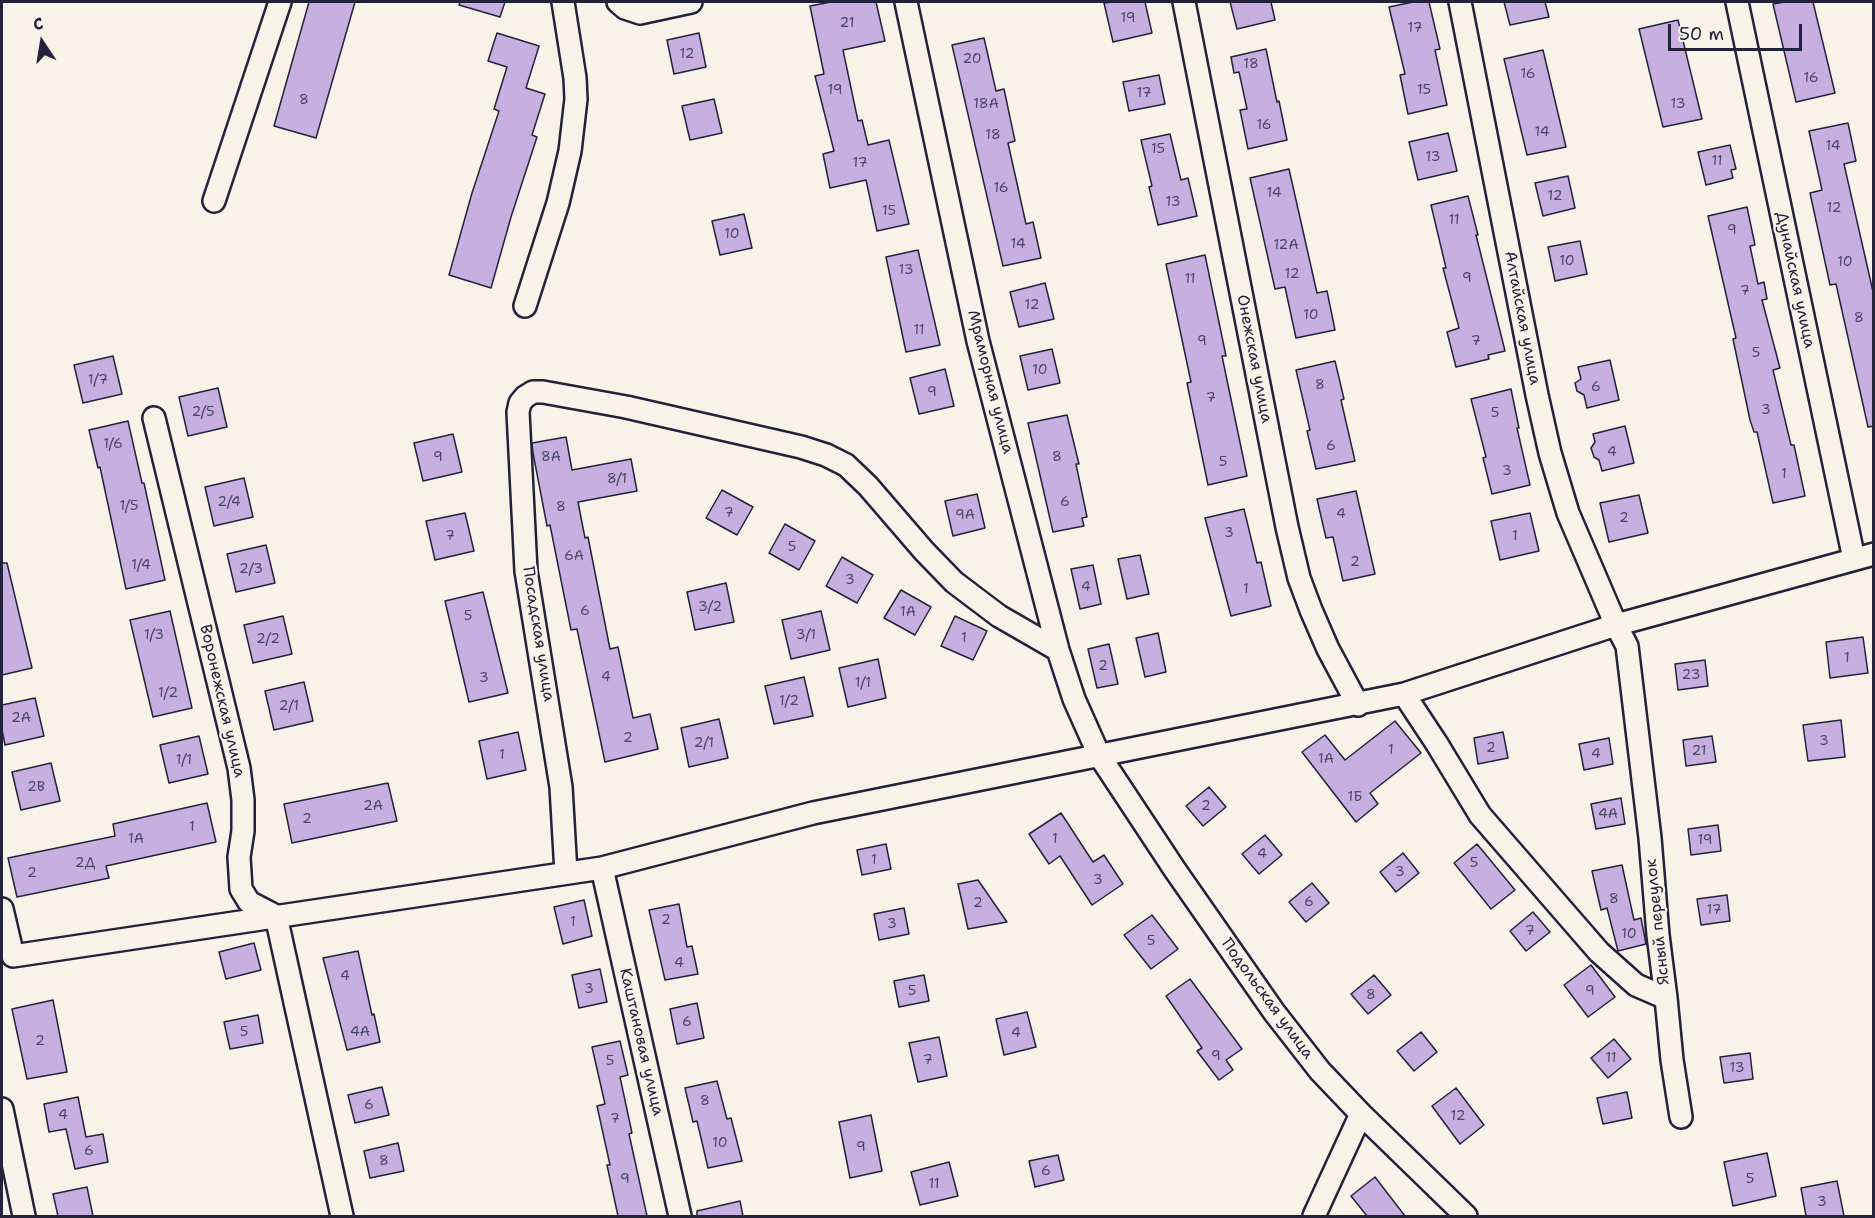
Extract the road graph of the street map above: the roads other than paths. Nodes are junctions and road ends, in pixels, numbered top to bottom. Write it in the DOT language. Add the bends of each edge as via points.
graph roads {
  1 [pos="280,2"];
  2 [pos="563,2"];
  3 [pos="618,2"];
  4 [pos="691,2"];
  5 [pos="906,2"];
  6 [pos="1184,2"];
  7 [pos="1460,2"];
  8 [pos="1737,2"];
  9 [pos="214,201"];
  10 [pos="525,306"];
  11 [pos="154,418"];
  12 [pos="1864,556"];
  13 [pos="1616,625"];
  14 [pos="1058,650"];
  15 [pos="1404,694"];
  16 [pos="1358,705"];
  17 [pos="1099,755"];
  18 [pos="602,868"];
  19 [pos="566,873"];
  20 [pos="2,909"];
  21 [pos="276,916"];
  22 [pos="1665,998"];
  23 [pos="2,1109"];
  24 [pos="1361,1114"];
  25 [pos="1681,1117"];
  26 [pos="24,1216"];
  27 [pos="342,1216"];
  28 [pos="680,1216"];
  29 [pos="1314,1216"];
  30 [pos="1466,1216"];
  1 -- 9 [label="street"];
  2 -- 10 [label="street" via="576,99 570,151"];
  3 -- 4 [label="street" via="640,13"];
  5 -- 14 [label="street, Мраморная улица" via="978,341"];
  6 -- 16 [label="street, Онежская улица" via="1299,578 1328,649"];
  7 -- 13 [label="street, Алтайская улица" via="1550,453 1568,513"];
  8 -- 12 [label="street, Дунайская улица"];
  11 -- 21 [label="street, Воронежская улица" via="239,768 243,810 241,889 249,902"];
  12 -- 13 [label="street"];
  13 -- 15 [label="street"];
  13 -- 22 [label="street, Ясный переулок" via="1627,646"];
  14 -- 17 [label="street, Мраморная улица"];
  14 -- 19 [label="street, Посадская улица" via="999,616 954,582 868,486 846,465 826,455 626,407 533,392 520,403 518,412 526,571 561,786"];
  15 -- 16 [label="street"];
  15 -- 22 [label="street, Ясный переулок" via="1487,823 1599,952 1636,985"];
  16 -- 17 [label="street"];
  17 -- 18 [label="street" via="813,813"];
  17 -- 24 [label="street, Подольская улица" via="1274,1012 1320,1071"];
  18 -- 19 [label="street"];
  18 -- 28 [label="street, Каштановая улица"];
  19 -- 21 [label="street"];
  20 -- 21 [label="street" via="13,956"];
  21 -- 27 [label="street"];
  22 -- 25 [label="street"];
  23 -- 26 [label="street"];
  24 -- 29 [label="street"];
  24 -- 30 [label="street, Подольская улица"];
}
